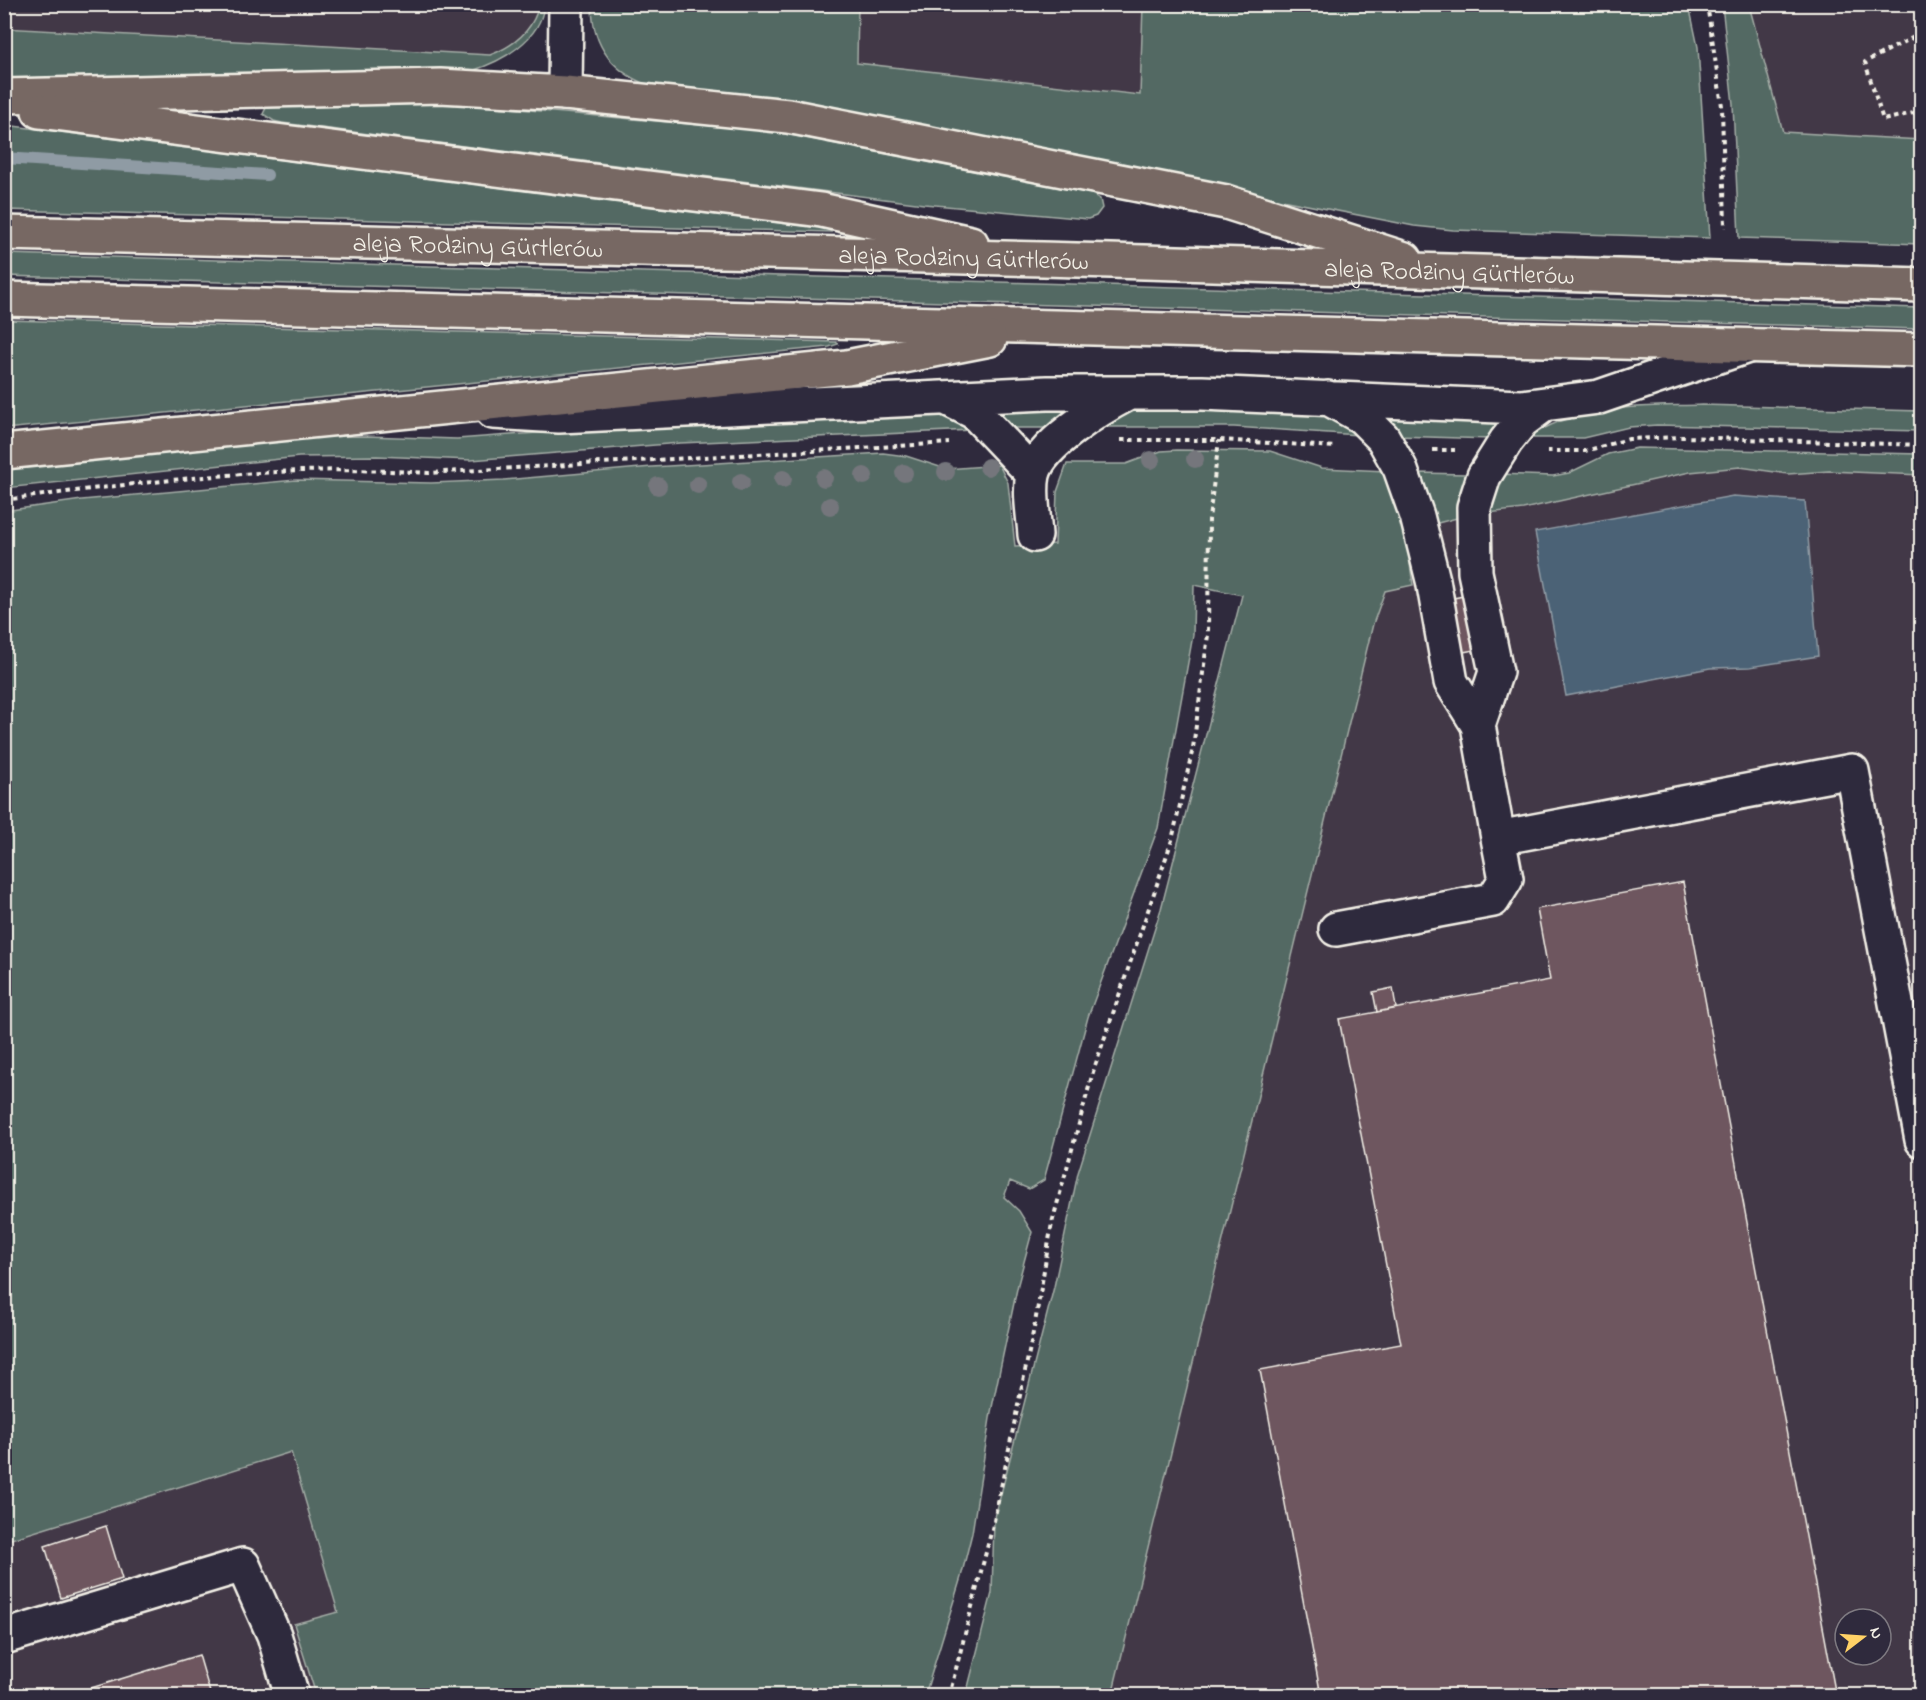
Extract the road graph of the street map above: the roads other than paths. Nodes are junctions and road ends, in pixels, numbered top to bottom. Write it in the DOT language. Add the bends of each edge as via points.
graph roads {
  1 [pos="566,4"];
  2 [pos="566,93"];
  3 [pos="4,96"];
  4 [pos="4,107"];
  5 [pos="4,233"];
  6 [pos="1043,259"];
  7 [pos="1444,271"];
  8 [pos="1922,285"];
  9 [pos="4,299"];
  10 [pos="1051,327"];
  11 [pos="1751,345"];
  12 [pos="1922,350"];
  13 [pos="1128,393"];
  14 [pos="1326,397"];
  15 [pos="946,398"];
  16 [pos="1545,404"];
  17 [pos="440,408"];
  18 [pos="4,452"];
  19 [pos="1033,474"];
  20 [pos="1035,535"];
  21 [pos="1478,725"];
  22 [pos="1498,838"];
  23 [pos="1336,928"];
  24 [pos="1922,1140"];
  25 [pos="4,1637"];
  26 [pos="292,1695"];
  1 -- 2 [label="lane"];
  2 -- 3 [label="main road" via="440,86"];
  2 -- 7 [label="main road" via="788,116 1226,202"];
  4 -- 6 [label="main road" via="821,210"];
  5 -- 6 [label="main road, aleja Rodziny Gürtlerów"];
  6 -- 7 [label="main road, aleja Rodziny Gürtlerów"];
  7 -- 8 [label="main road, aleja Rodziny Gürtlerów"];
  9 -- 10 [label="main road"];
  10 -- 11 [label="main road"];
  10 -- 17 [label="main road" via="847,367"];
  11 -- 12 [label="main road"];
  11 -- 16 [label="lane" via="1599,397"];
  13 -- 14 [label="lane"];
  13 -- 15 [label="lane"];
  13 -- 19 [label="lane" via="1059,440"];
  14 -- 16 [label="lane" via="1521,407"];
  14 -- 21 [label="lane" via="1362,417 1383,438 1400,468 1420,527 1452,682"];
  15 -- 17 [label="lane" via="559,416"];
  15 -- 19 [label="lane" via="974,412"];
  16 -- 21 [label="lane" via="1506,441 1484,476 1474,507 1475,572 1496,672"];
  17 -- 18 [label="main road"];
  19 -- 20 [label="lane"];
  21 -- 22 [label="lane"];
  22 -- 23 [label="lane" via="1506,879 1492,900"];
  22 -- 24 [label="lane" via="1852,771"];
  25 -- 26 [label="lane" via="243,1565 274,1635"];
}
